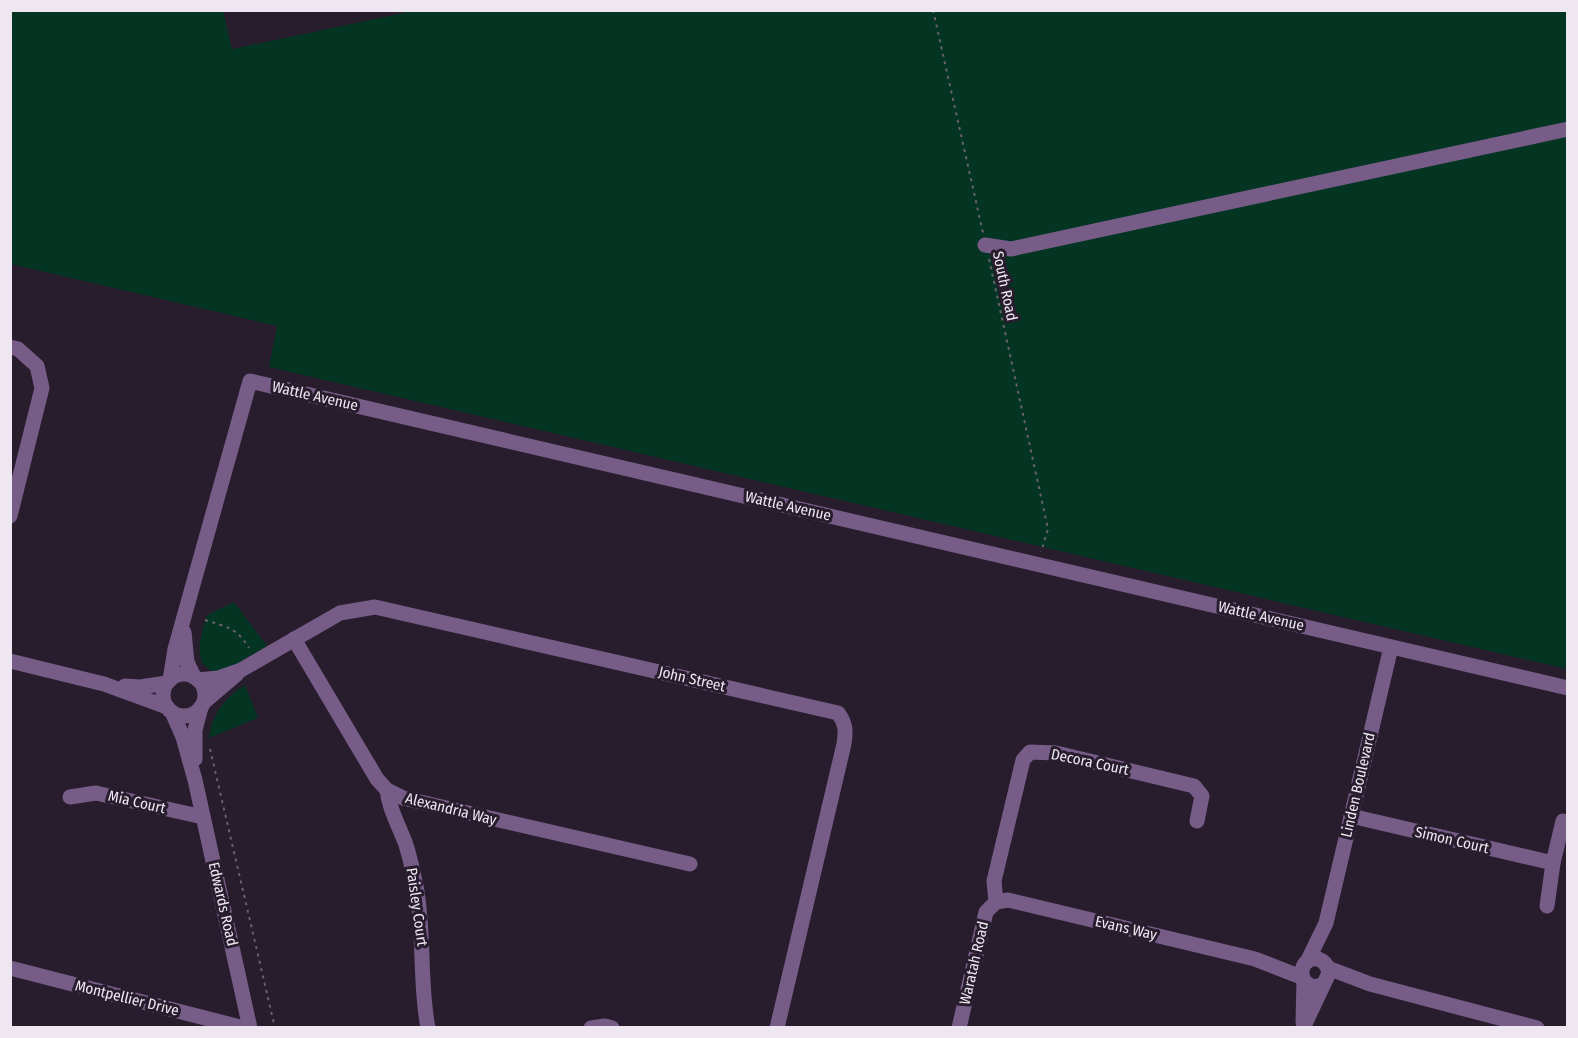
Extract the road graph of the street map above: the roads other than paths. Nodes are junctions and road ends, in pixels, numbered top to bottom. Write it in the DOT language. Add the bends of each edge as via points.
graph roads {
  1 [pos="1568,129"];
  2 [pos="985,245"];
  3 [pos="10,347"];
  4 [pos="12,499"];
  5 [pos="10,516"];
  6 [pos="184,620"];
  7 [pos="294,639"];
  8 [pos="1391,647"];
  9 [pos="10,661"];
  10 [pos="241,670"];
  11 [pos="196,678"];
  12 [pos="169,682"];
  13 [pos="105,684"];
  14 [pos="1568,688"];
  15 [pos="203,705"];
  16 [pos="169,710"];
  17 [pos="195,780"];
  18 [pos="387,790"];
  19 [pos="70,797"];
  20 [pos="1351,816"];
  21 [pos="203,817"];
  22 [pos="1197,821"];
  23 [pos="1563,821"];
  24 [pos="1553,863"];
  25 [pos="690,864"];
  26 [pos="996,902"];
  27 [pos="1547,906"];
  28 [pos="1326,924"];
  29 [pos="10,968"];
  30 [pos="1304,970"];
  31 [pos="1326,975"];
  32 [pos="1502,1023"];
  33 [pos="244,1028"];
  34 [pos="250,1028"];
  35 [pos="429,1028"];
  36 [pos="591,1028"];
  37 [pos="612,1028"];
  38 [pos="777,1028"];
  39 [pos="959,1028"];
  40 [pos="1303,1028"];
  41 [pos="1538,1028"];
  1 -- 2 [label="street" via="1011,249"];
  3 -- 4 [label="street" via="37,366 42,388"];
  4 -- 5 [label="street"];
  6 -- 8 [label="street, Wattle Avenue" via="250,381"];
  6 -- 11 [label="street, Wattle Avenue" via="187,662"];
  6 -- 12 [label="street, Wattle Avenue"];
  7 -- 10 [label="street, John Street"];
  7 -- 18 [label="street, Alexandria Way"];
  7 -- 38 [label="street, John Street" via="340,613 375,607 838,713 844,721 844,744"];
  8 -- 14 [label="street, Wattle Avenue"];
  8 -- 20 [label="street, Linden Boulevard"];
  9 -- 13 [label="street"];
  10 -- 11 [label="street, John Street" via="218,678"];
  10 -- 15 [label="street, John Street"];
  11 -- 12 [label="street" via="182,675"];
  11 -- 15 [label="street" via="204,690"];
  12 -- 13 [label="street" via="140,687"];
  12 -- 16 [label="street" via="163,695"];
  13 -- 16 [label="street"];
  15 -- 16 [label="street" via="191,715"];
  15 -- 17 [label="street, Edwards Road" via="195,730"];
  16 -- 17 [label="street, Edwards Road" via="183,737"];
  17 -- 21 [label="street, Edwards Road"];
  18 -- 25 [label="street, Alexandria Way" via="412,801"];
  18 -- 35 [label="street, Paisley Court" via="416,886 423,941 423,1002"];
  19 -- 21 [label="street, Mia Court" via="96,793"];
  20 -- 24 [label="street, Simon Court"];
  20 -- 28 [label="street, Linden Boulevard"];
  21 -- 34 [label="street, Edwards Road"];
  22 -- 26 [label="street, Decora Court" via="1202,796 1194,786 1056,753 1030,752 1023,760 994,881"];
  23 -- 24 [label="street"];
  24 -- 27 [label="street"];
  26 -- 30 [label="street, Evans Way" via="1008,900"];
  26 -- 39 [label="street, Waratah Road" via="986,912"];
  28 -- 30 [label="street"];
  28 -- 31 [label="street"];
  29 -- 33 [label="street, Montpellier Drive"];
  30 -- 31 [label="street" via="1318,959"];
  30 -- 31 [label="street" via="1312,987"];
  30 -- 40 [label="street"];
  31 -- 32 [label="street"];
  31 -- 40 [label="street"];
  32 -- 41 [label="street"];
  36 -- 37 [label="street"];
}
